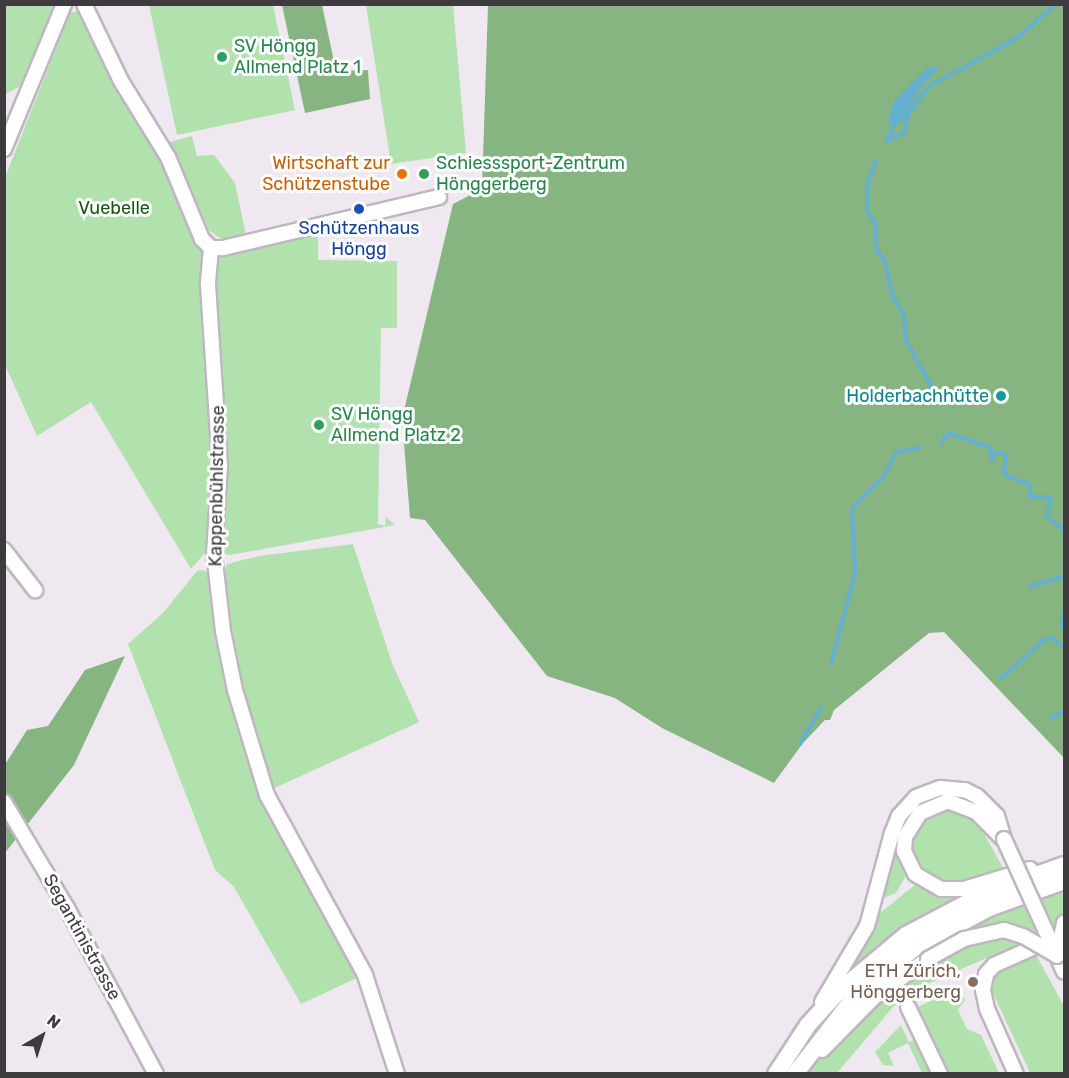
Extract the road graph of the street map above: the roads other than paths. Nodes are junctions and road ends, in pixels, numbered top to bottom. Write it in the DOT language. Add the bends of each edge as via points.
graph roads {
  1 [pos="64,4"];
  2 [pos="84,4"];
  3 [pos="4,149"];
  4 [pos="439,197"];
  5 [pos="211,248"];
  6 [pos="4,550"];
  7 [pos="35,590"];
  8 [pos="4,802"];
  9 [pos="1004,839"];
  10 [pos="1065,864"];
  11 [pos="1065,881"];
  12 [pos="1065,923"];
  13 [pos="1065,934"];
  14 [pos="1057,956"];
  15 [pos="1065,972"];
  16 [pos="908,1007"];
  17 [pos="808,1025"];
  18 [pos="156,1074"];
  19 [pos="397,1074"];
  20 [pos="776,1074"];
  21 [pos="795,1074"];
  22 [pos="800,1074"];
  23 [pos="940,1074"];
  24 [pos="1016,1074"];
  1 -- 3 [label="street"];
  2 -- 5 [label="street" via="121,81 168,157 202,239"];
  4 -- 5 [label="street"];
  5 -- 19 [label="street, Kappenbühlstrasse" via="208,285 220,465 214,553 235,690 267,795 365,975"];
  6 -- 7 [label="street"];
  8 -- 18 [label="street, Segantinistrasse"];
  9 -- 10 [label="street" via="976,812 948,801 920,813 906,837 904,850 915,874 941,889 964,890"];
  9 -- 14 [label="street, bridge"];
  9 -- 17 [label="street" via="997,816 965,790 927,791 907,806 892,833 867,926"];
  10 -- 17 [label="street" via="986,893 906,935 867,965"];
  11 -- 21 [label="street" via="989,908 913,949 853,999"];
  12 -- 14 [label="street, bridge"];
  13 -- 24 [label="street" via="994,964 986,974 983,990 987,1009"];
  14 -- 15 [label="street"];
  14 -- 22 [label="street, bridge" via="1004,930 964,939 874,997"];
  16 -- 23 [label="street"];
  17 -- 20 [label="street"];
}
